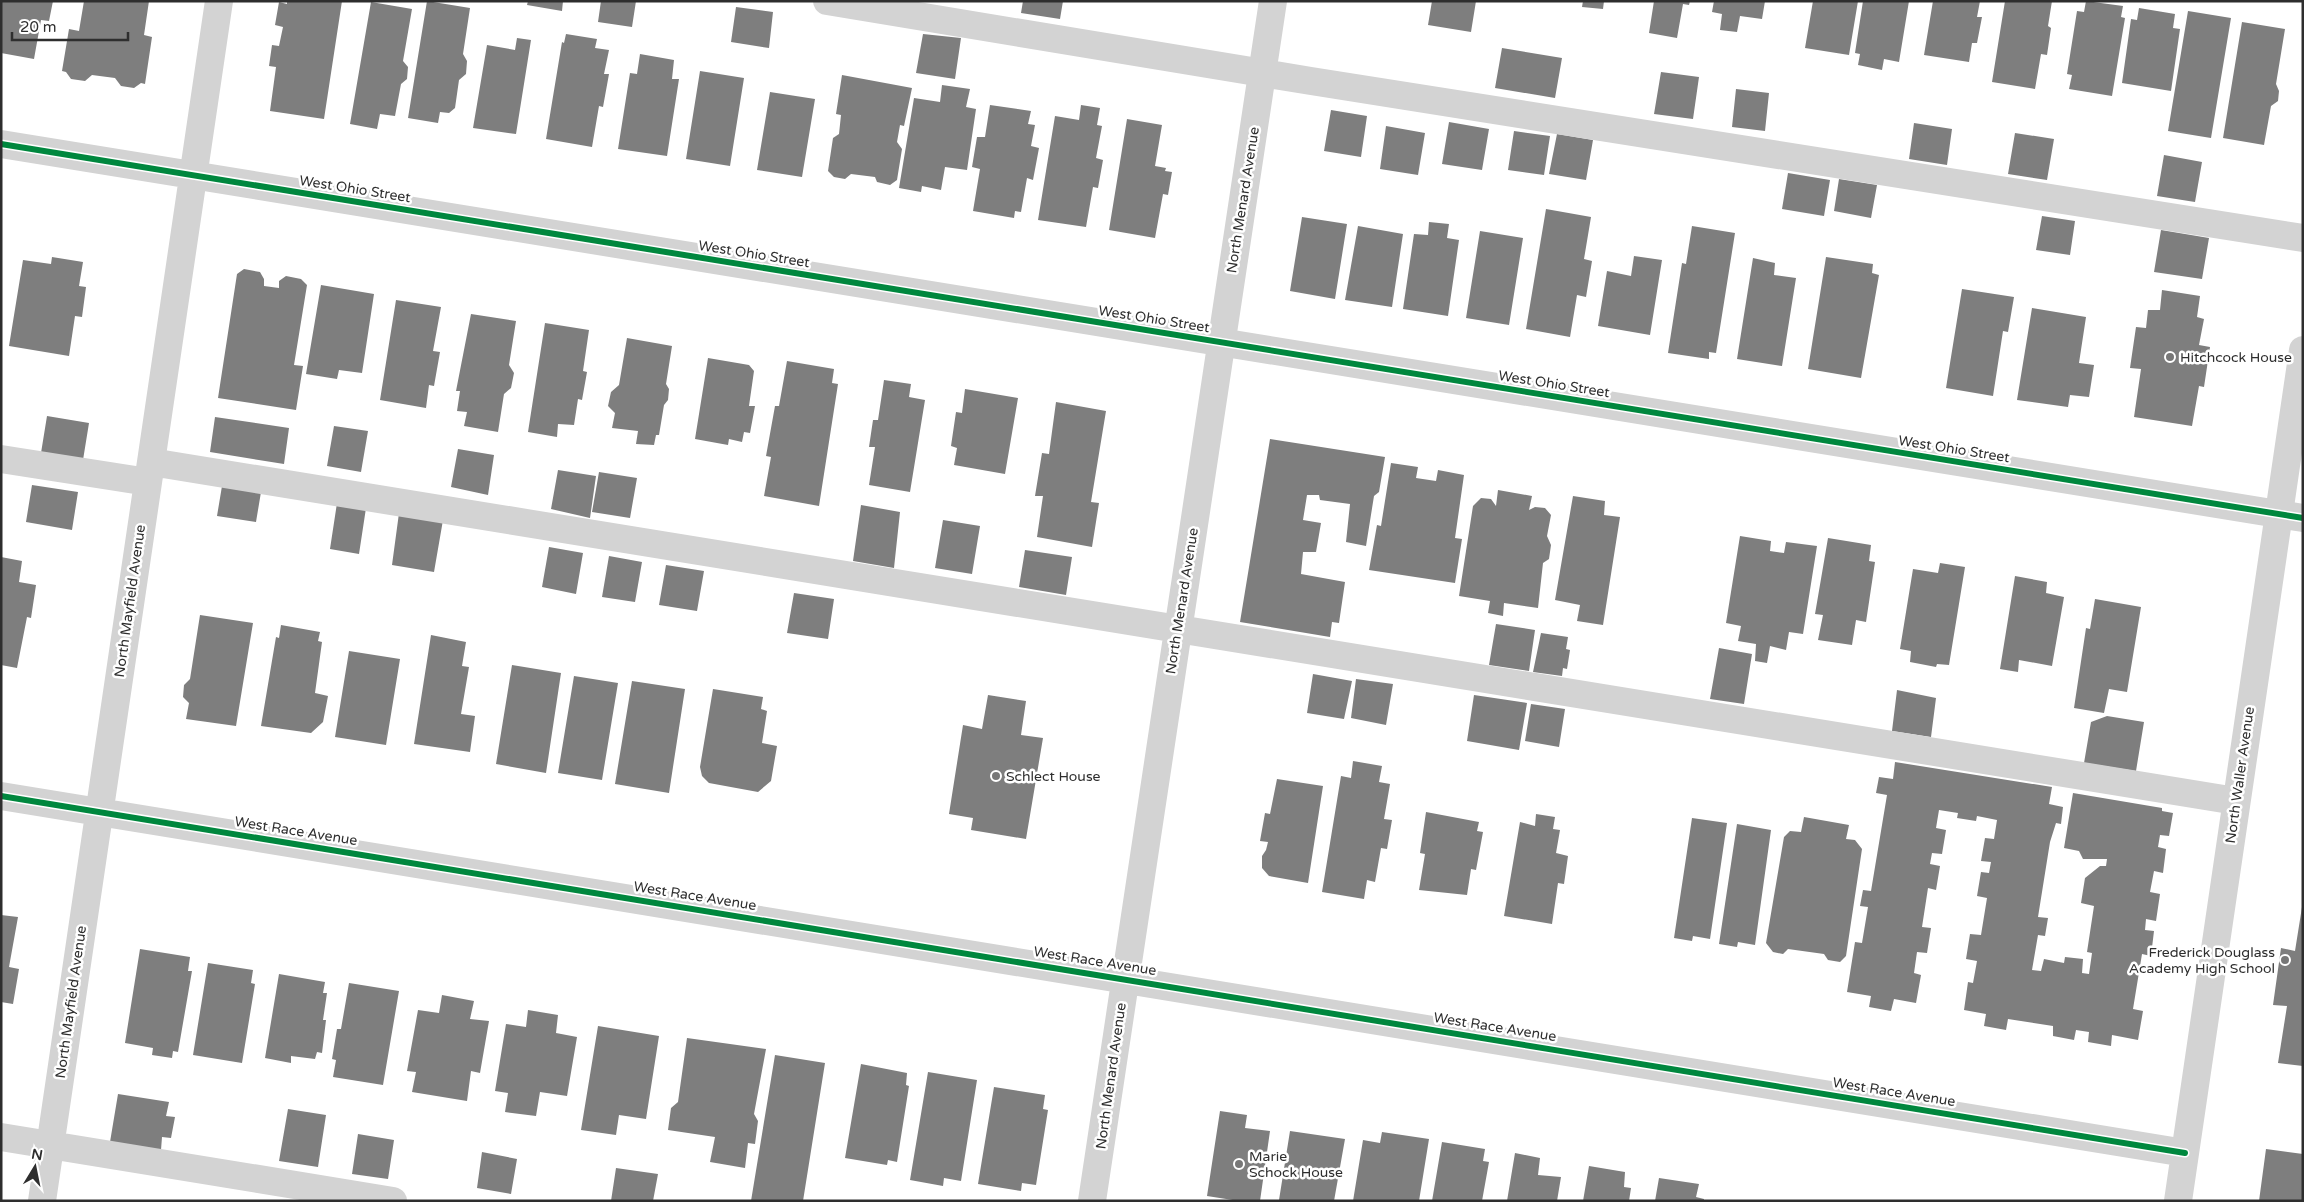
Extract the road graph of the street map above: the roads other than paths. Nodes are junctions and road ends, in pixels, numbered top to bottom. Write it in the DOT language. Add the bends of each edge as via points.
graph roads {
  1 [pos="219,1"];
  2 [pos="827,1"];
  3 [pos="1272,1"];
  4 [pos="1262,73"];
  5 [pos="1,144"];
  6 [pos="193,175"];
  7 [pos="2303,238"];
  8 [pos="1221,342"];
  9 [pos="2303,350"];
  10 [pos="1,459"];
  11 [pos="150,472"];
  12 [pos="2291,516"];
  13 [pos="1178,628"];
  14 [pos="1,796"];
  15 [pos="2236,801"];
  16 [pos="100,812"];
  17 [pos="1125,979"];
  18 [pos="1,1137"];
  19 [pos="50,1145"];
  20 [pos="2185,1153"];
  21 [pos="42,1201"];
  22 [pos="393,1201"];
  23 [pos="1092,1201"];
  24 [pos="2178,1201"];
  1 -- 6 [label="street, North Mayfield Avenue"];
  2 -- 4 [label="street"];
  3 -- 4 [label="street, North Menard Avenue"];
  4 -- 7 [label="street"];
  4 -- 8 [label="street, North Menard Avenue"];
  5 -- 6 [label="street, West Ohio Street"];
  6 -- 8 [label="street, West Ohio Street"];
  6 -- 11 [label="street, North Mayfield Avenue"];
  8 -- 12 [label="street, West Ohio Street"];
  8 -- 13 [label="street, North Menard Avenue"];
  9 -- 12 [label="street, North Waller Avenue"];
  10 -- 11 [label="street"];
  11 -- 13 [label="street"];
  11 -- 16 [label="street, North Mayfield Avenue"];
  12 -- 15 [label="street, North Waller Avenue"];
  13 -- 15 [label="street"];
  13 -- 17 [label="street, North Menard Avenue"];
  14 -- 16 [label="street, West Race Avenue"];
  15 -- 20 [label="street, North Waller Avenue"];
  16 -- 17 [label="street, West Race Avenue"];
  16 -- 19 [label="street, North Mayfield Avenue"];
  17 -- 20 [label="street, West Race Avenue"];
  17 -- 23 [label="street, North Menard Avenue"];
  18 -- 19 [label="street"];
  19 -- 21 [label="street, North Mayfield Avenue"];
  19 -- 22 [label="street"];
  20 -- 24 [label="street, North Waller Avenue"];
}
